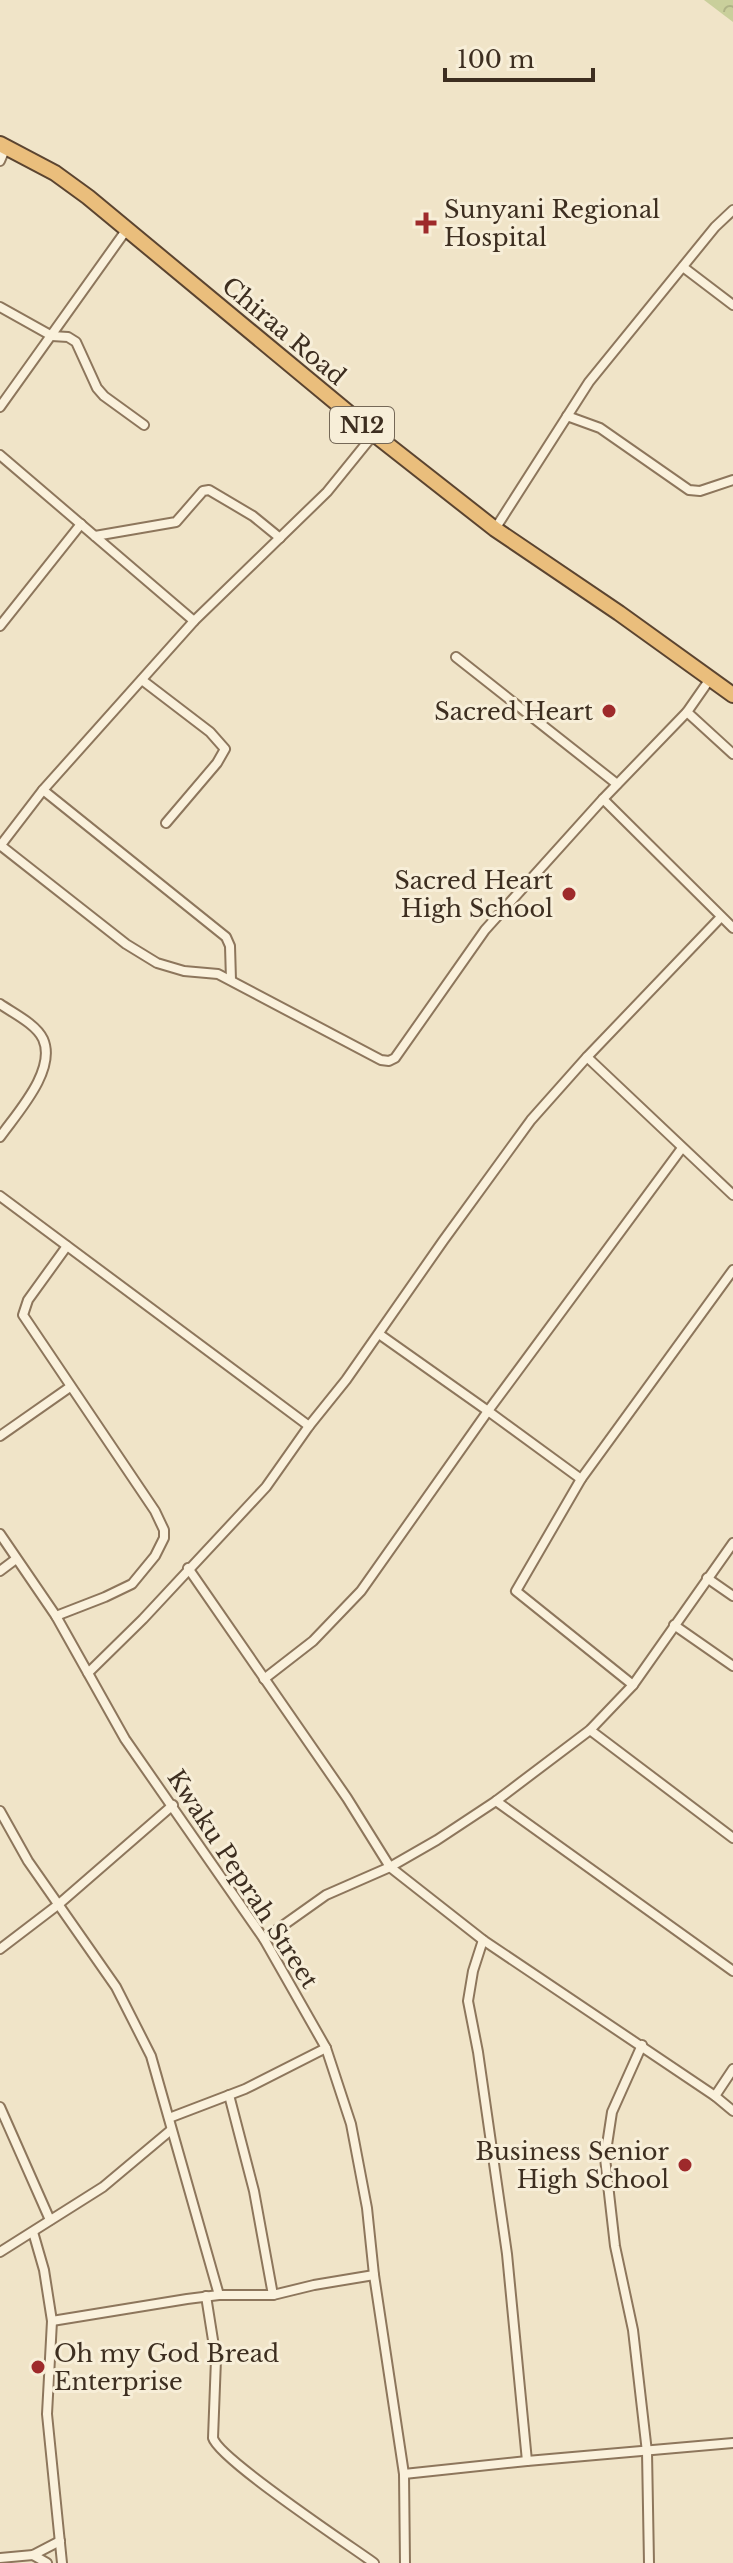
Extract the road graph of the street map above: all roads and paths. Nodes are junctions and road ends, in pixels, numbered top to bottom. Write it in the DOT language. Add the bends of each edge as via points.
graph roads {
  1 [pos="2,151"];
  2 [pos="733,210"];
  3 [pos="128,228"];
  4 [pos="683,267"];
  5 [pos="733,305"];
  6 [pos="0,307"];
  7 [pos="52,336"];
  8 [pos="0,407"];
  9 [pos="567,416"];
  10 [pos="144,425"];
  11 [pos="374,434"];
  12 [pos="0,455"];
  13 [pos="733,480"];
  14 [pos="81,524"];
  15 [pos="495,529"];
  16 [pos="95,536"];
  17 [pos="280,538"];
  18 [pos="194,621"];
  19 [pos="0,626"];
  20 [pos="456,657"];
  21 [pos="710,679"];
  22 [pos="142,680"];
  23 [pos="733,695"];
  24 [pos="687,712"];
  25 [pos="733,754"];
  26 [pos="617,784"];
  27 [pos="43,790"];
  28 [pos="603,799"];
  29 [pos="166,823"];
  30 [pos="0,846"];
  31 [pos="721,917"];
  32 [pos="733,928"];
  33 [pos="231,980"];
  34 [pos="0,1004"];
  35 [pos="587,1057"];
  36 [pos="0,1137"];
  37 [pos="682,1148"];
  38 [pos="733,1195"];
  39 [pos="0,1196"];
  40 [pos="67,1246"];
  41 [pos="733,1270"];
  42 [pos="379,1334"];
  43 [pos="70,1387"];
  44 [pos="488,1411"];
  45 [pos="309,1426"];
  46 [pos="0,1436"];
  47 [pos="581,1479"];
  48 [pos="0,1534"];
  49 [pos="733,1543"];
  50 [pos="16,1559"];
  51 [pos="188,1568"];
  52 [pos="0,1571"];
  53 [pos="707,1578"];
  54 [pos="733,1596"];
  55 [pos="56,1616"];
  56 [pos="674,1625"];
  57 [pos="733,1666"];
  58 [pos="88,1673"];
  59 [pos="264,1679"];
  60 [pos="633,1685"];
  61 [pos="590,1730"];
  62 [pos="496,1801"];
  63 [pos="173,1805"];
  64 [pos="0,1811"];
  65 [pos="733,1838"];
  66 [pos="390,1867"];
  67 [pos="59,1904"];
  68 [pos="264,1939"];
  69 [pos="483,1940"];
  70 [pos="0,1949"];
  71 [pos="732,1967"];
  72 [pos="642,2045"];
  73 [pos="326,2048"];
  74 [pos="733,2069"];
  75 [pos="229,2095"];
  76 [pos="715,2096"];
  77 [pos="0,2107"];
  78 [pos="733,2111"];
  79 [pos="169,2118"];
  80 [pos="171,2130"];
  81 [pos="50,2220"];
  82 [pos="33,2232"];
  83 [pos="0,2252"];
  84 [pos="374,2275"];
  85 [pos="219,2295"];
  86 [pos="273,2295"];
  87 [pos="206,2296"];
  88 [pos="52,2321"];
  89 [pos="733,2443"];
  90 [pos="647,2452"];
  91 [pos="527,2461"];
  92 [pos="404,2474"];
  93 [pos="60,2541"];
  94 [pos="33,2555"];
  95 [pos="0,2558"];
  96 [pos="47,2563"];
  97 [pos="62,2563"];
  98 [pos="374,2563"];
  99 [pos="405,2563"];
  100 [pos="649,2563"];
  1 -- 3 [label="highway, Chiraa Road / N12" via="55,173"];
  2 -- 4 [label="street"];
  3 -- 7 [label="street"];
  3 -- 11 [label="highway, Chiraa Road / N12"];
  4 -- 5 [label="street"];
  4 -- 9 [label="street"];
  6 -- 7 [label="street"];
  7 -- 8 [label="street"];
  7 -- 10 [label="street" via="76,342 97,388"];
  9 -- 13 [label="street" via="600,428 689,490"];
  9 -- 15 [label="street"];
  11 -- 15 [label="highway, Chiraa Road / N12"];
  11 -- 17 [label="street" via="327,492"];
  12 -- 14 [label="street"];
  14 -- 16 [label="street"];
  14 -- 19 [label="street"];
  15 -- 21 [label="highway, Chiraa Road / N12"];
  16 -- 17 [label="street" via="176,522 209,490"];
  16 -- 18 [label="street"];
  17 -- 18 [label="street"];
  18 -- 22 [label="street"];
  20 -- 26 [label="street"];
  21 -- 23 [label="highway, Chiraa Road / N12"];
  21 -- 24 [label="street"];
  22 -- 27 [label="street"];
  22 -- 29 [label="street" via="225,749"];
  24 -- 25 [label="street"];
  24 -- 26 [label="street"];
  26 -- 28 [label="street"];
  27 -- 30 [label="street"];
  27 -- 33 [label="street" via="226,937"];
  28 -- 31 [label="street"];
  28 -- 33 [label="street" via="485,930 389,1061"];
  30 -- 33 [label="street" via="147,957"];
  31 -- 32 [label="street"];
  31 -- 35 [label="street"];
  34 -- 36 [label="street" via="42,1037 47,1054 43,1072"];
  35 -- 37 [label="street"];
  35 -- 42 [label="street" via="531,1120"];
  37 -- 38 [label="street"];
  37 -- 44 [label="street"];
  39 -- 40 [label="street"];
  40 -- 43 [label="street" via="23,1315"];
  40 -- 45 [label="street"];
  41 -- 47 [label="street"];
  42 -- 44 [label="street"];
  42 -- 45 [label="street"];
  43 -- 46 [label="street"];
  43 -- 55 [label="street" via="155,1511 164,1538 132,1584"];
  44 -- 47 [label="street"];
  44 -- 59 [label="street" via="361,1591 313,1641"];
  45 -- 51 [label="street" via="266,1487"];
  47 -- 60 [label="street" via="516,1591"];
  48 -- 50 [label="street, Kwaku Peprah Street"];
  49 -- 53 [label="street"];
  50 -- 52 [label="street"];
  50 -- 55 [label="street, Kwaku Peprah Street"];
  51 -- 58 [label="street"];
  51 -- 59 [label="street"];
  53 -- 54 [label="street"];
  53 -- 56 [label="street"];
  55 -- 58 [label="street, Kwaku Peprah Street"];
  56 -- 57 [label="street"];
  56 -- 60 [label="street"];
  58 -- 63 [label="street, Kwaku Peprah Street" via="125,1739"];
  59 -- 66 [label="street"];
  60 -- 61 [label="street"];
  61 -- 62 [label="street"];
  61 -- 65 [label="street"];
  62 -- 66 [label="street"];
  62 -- 71 [label="street"];
  63 -- 67 [label="street"];
  63 -- 68 [label="street, Kwaku Peprah Street"];
  64 -- 67 [label="street"];
  66 -- 68 [label="street" via="326,1895"];
  66 -- 69 [label="street"];
  67 -- 70 [label="street"];
  67 -- 79 [label="street" via="116,1987 151,2056"];
  68 -- 73 [label="street, Kwaku Peprah Street"];
  69 -- 72 [label="street"];
  69 -- 91 [label="street" via="468,2001 505,2243"];
  72 -- 76 [label="street"];
  72 -- 90 [label="street" via="612,2112 605,2158"];
  73 -- 75 [label="street"];
  73 -- 84 [label="street, Kwaku Peprah Street" via="351,2124"];
  74 -- 76 [label="street"];
  75 -- 79 [label="street"];
  75 -- 86 [label="street"];
  76 -- 78 [label="street"];
  77 -- 81 [label="street"];
  79 -- 80 [label="street"];
  80 -- 81 [label="street" via="103,2187"];
  80 -- 85 [label="street"];
  81 -- 82 [label="street"];
  82 -- 83 [label="street"];
  82 -- 88 [label="street"];
  84 -- 86 [label="street"];
  84 -- 92 [label="street, Kwaku Peprah Street"];
  85 -- 86 [label="street"];
  85 -- 87 [label="street"];
  87 -- 88 [label="street"];
  87 -- 98 [label="street" via="216,2359 215,2445"];
  88 -- 93 [label="street" via="47,2414"];
  89 -- 90 [label="street"];
  90 -- 91 [label="street"];
  90 -- 100 [label="street"];
  91 -- 92 [label="street"];
  92 -- 99 [label="street, Kwaku Peprah Street"];
  93 -- 94 [label="street"];
  93 -- 97 [label="street"];
  94 -- 95 [label="street"];
  94 -- 96 [label="street"];
}
